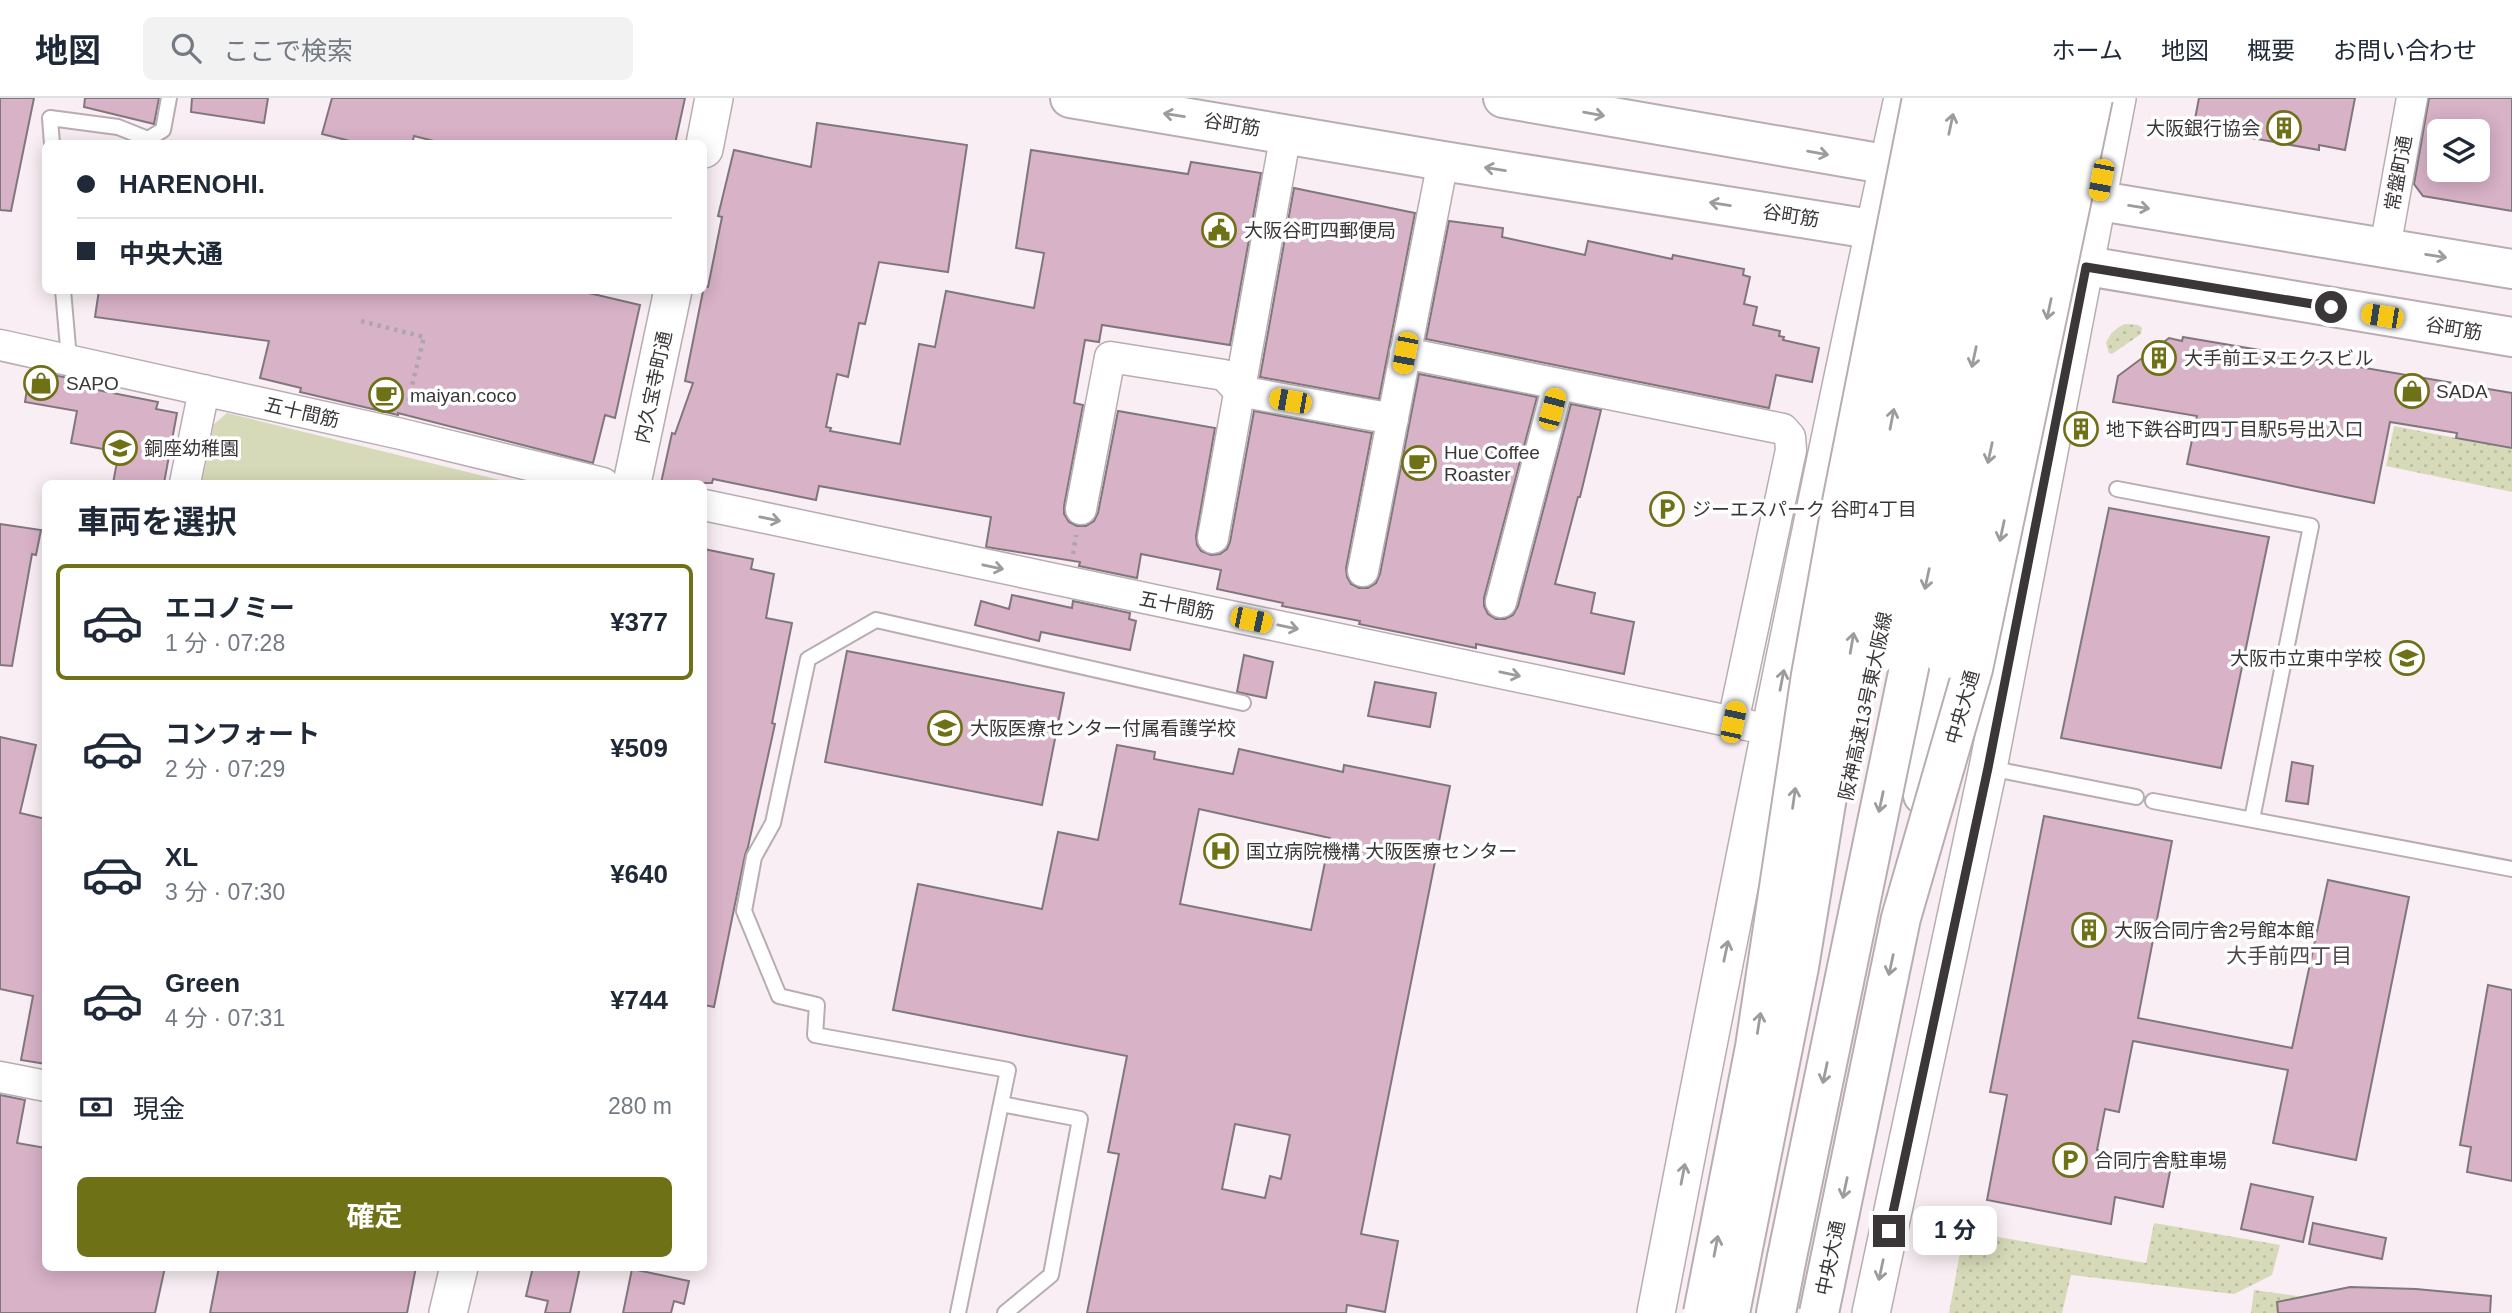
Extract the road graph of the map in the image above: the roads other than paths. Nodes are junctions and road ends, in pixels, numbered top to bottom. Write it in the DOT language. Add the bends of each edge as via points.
graph roads {
  1 [pos="169,98"];
  2 [pos="714,98"];
  3 [pos="1070,98"];
  4 [pos="1503,98"];
  5 [pos="1903,98"];
  6 [pos="1922,98"];
  7 [pos="1956,98"];
  8 [pos="1990,98"];
  9 [pos="2028,98"];
  10 [pos="2063,98"];
  11 [pos="2093,98"];
  12 [pos="2117,98"];
  13 [pos="2412,98"];
  14 [pos="1286,133"];
  15 [pos="52,140"];
  16 [pos="706,140"];
  17 [pos="1443,161"];
  18 [pos="1888,165"];
  19 [pos="2097,200"];
  20 [pos="1873,228"];
  21 [pos="2385,248"];
  22 [pos="2086,267"];
  23 [pos="2512,268"];
  24 [pos="63,294"];
  25 [pos="672,294"];
  26 [pos="2512,337"];
  27 [pos="0,345"];
  28 [pos="1405,353"];
  29 [pos="69,359"];
  30 [pos="1559,385"];
  31 [pos="204,390"];
  32 [pos="1239,391"];
  33 [pos="1393,419"];
  34 [pos="186,480"];
  35 [pos="591,480"];
  36 [pos="633,480"];
  37 [pos="2117,489"];
  38 [pos="707,506"];
  39 [pos="1082,509"];
  40 [pos="1213,538"];
  41 [pos="1363,571"];
  42 [pos="1501,602"];
  43 [pos="1243,703"];
  44 [pos="1733,722"];
  45 [pos="1772,730"];
  46 [pos="1988,768"];
  47 [pos="2136,797"];
  48 [pos="2153,801"];
  49 [pos="2252,819"];
  50 [pos="2512,869"];
  51 [pos="1901,919"];
  52 [pos="0,1077"];
  53 [pos="42,1085"];
  54 [pos="1001,1104"];
  55 [pos="457,1271"];
  56 [pos="448,1313"];
  57 [pos="958,1313"];
  58 [pos="1005,1313"];
  59 [pos="1656,1313"];
  60 [pos="1703,1313"];
  61 [pos="1730,1313"];
  62 [pos="1738,1313"];
  63 [pos="1776,1313"];
  64 [pos="1819,1313"];
  65 [pos="1871,1313"];
  1 -- 15 [label="lane" via="163,131 148,139 118,127 50,118"];
  2 -- 16 [label="street"];
  14 -- 3 [label="main road, 谷町筋, one-way"];
  4 -- 18 [label="main road, one-way"];
  5 -- 18 [label="street"];
  60 -- 6 [label="main road, one-way, bridge" via="1757,1035 1842,502"];
  61 -- 7 [label="main road, one-way, bridge" via="1799,967 1877,498"];
  8 -- 62 [label="main road, 阪神高速13号東大阪線, bridge"];
  9 -- 63 [label="main road, 阪神高速13号東大阪線, one-way, bridge"];
  10 -- 51 [label="main road, one-way, bridge" via="1947,659"];
  11 -- 51 [label="main road, 中央大通, one-way, bridge" via="1973,668"];
  12 -- 19 [label="street, 中央大通"];
  13 -- 21 [label="street, 常盤町通"];
  14 -- 17 [label="main road, 谷町筋"];
  14 -- 32 [label="street"];
  20 -- 17 [label="main road, 谷町筋, one-way"];
  17 -- 28 [label="street"];
  18 -- 19 [label="main road"];
  18 -- 20 [label="street"];
  19 -- 21 [label="main road, one-way"];
  19 -- 22 [label="street, 中央大通"];
  20 -- 22 [label="main road, 谷町筋"];
  45 -- 20 [label="street, one-way"];
  21 -- 23 [label="main road, one-way"];
  22 -- 26 [label="main road, 谷町筋"];
  22 -- 46 [label="street, 中央大通"];
  24 -- 29 [label="lane"];
  25 -- 36 [label="street, 内久宝寺町通"];
  27 -- 29 [label="street, 五十間筋"];
  28 -- 30 [label="street"];
  28 -- 33 [label="street"];
  29 -- 31 [label="street, 五十間筋"];
  30 -- 42 [label="street"];
  30 -- 44 [label="street" via="1775,427 1790,437 1791,450"];
  31 -- 34 [label="street"];
  31 -- 35 [label="street, 五十間筋"];
  32 -- 33 [label="street"];
  32 -- 39 [label="street" via="1224,375 1110,357"];
  32 -- 40 [label="street"];
  33 -- 41 [label="street"];
  37 -- 49 [label="lane" via="2311,526"];
  38 -- 44 [label="street, 五十間筋, one-way"];
  43 -- 54 [label="lane" via="876,620 808,659 772,823 754,857 744,911 779,996 817,1005 815,1035 1008,1070"];
  44 -- 45 [label="street, 五十間筋"];
  59 -- 45 [label="street, one-way"];
  46 -- 47 [label="lane"];
  46 -- 65 [label="street, 中央大通, one-way"];
  48 -- 49 [label="lane"];
  49 -- 50 [label="lane"];
  51 -- 64 [label="main road, 中央大通, one-way, bridge"];
  52 -- 53 [label="street"];
  54 -- 57 [label="lane"];
  54 -- 58 [label="lane" via="1080,1119 1051,1275"];
  55 -- 56 [label="street"];
}
